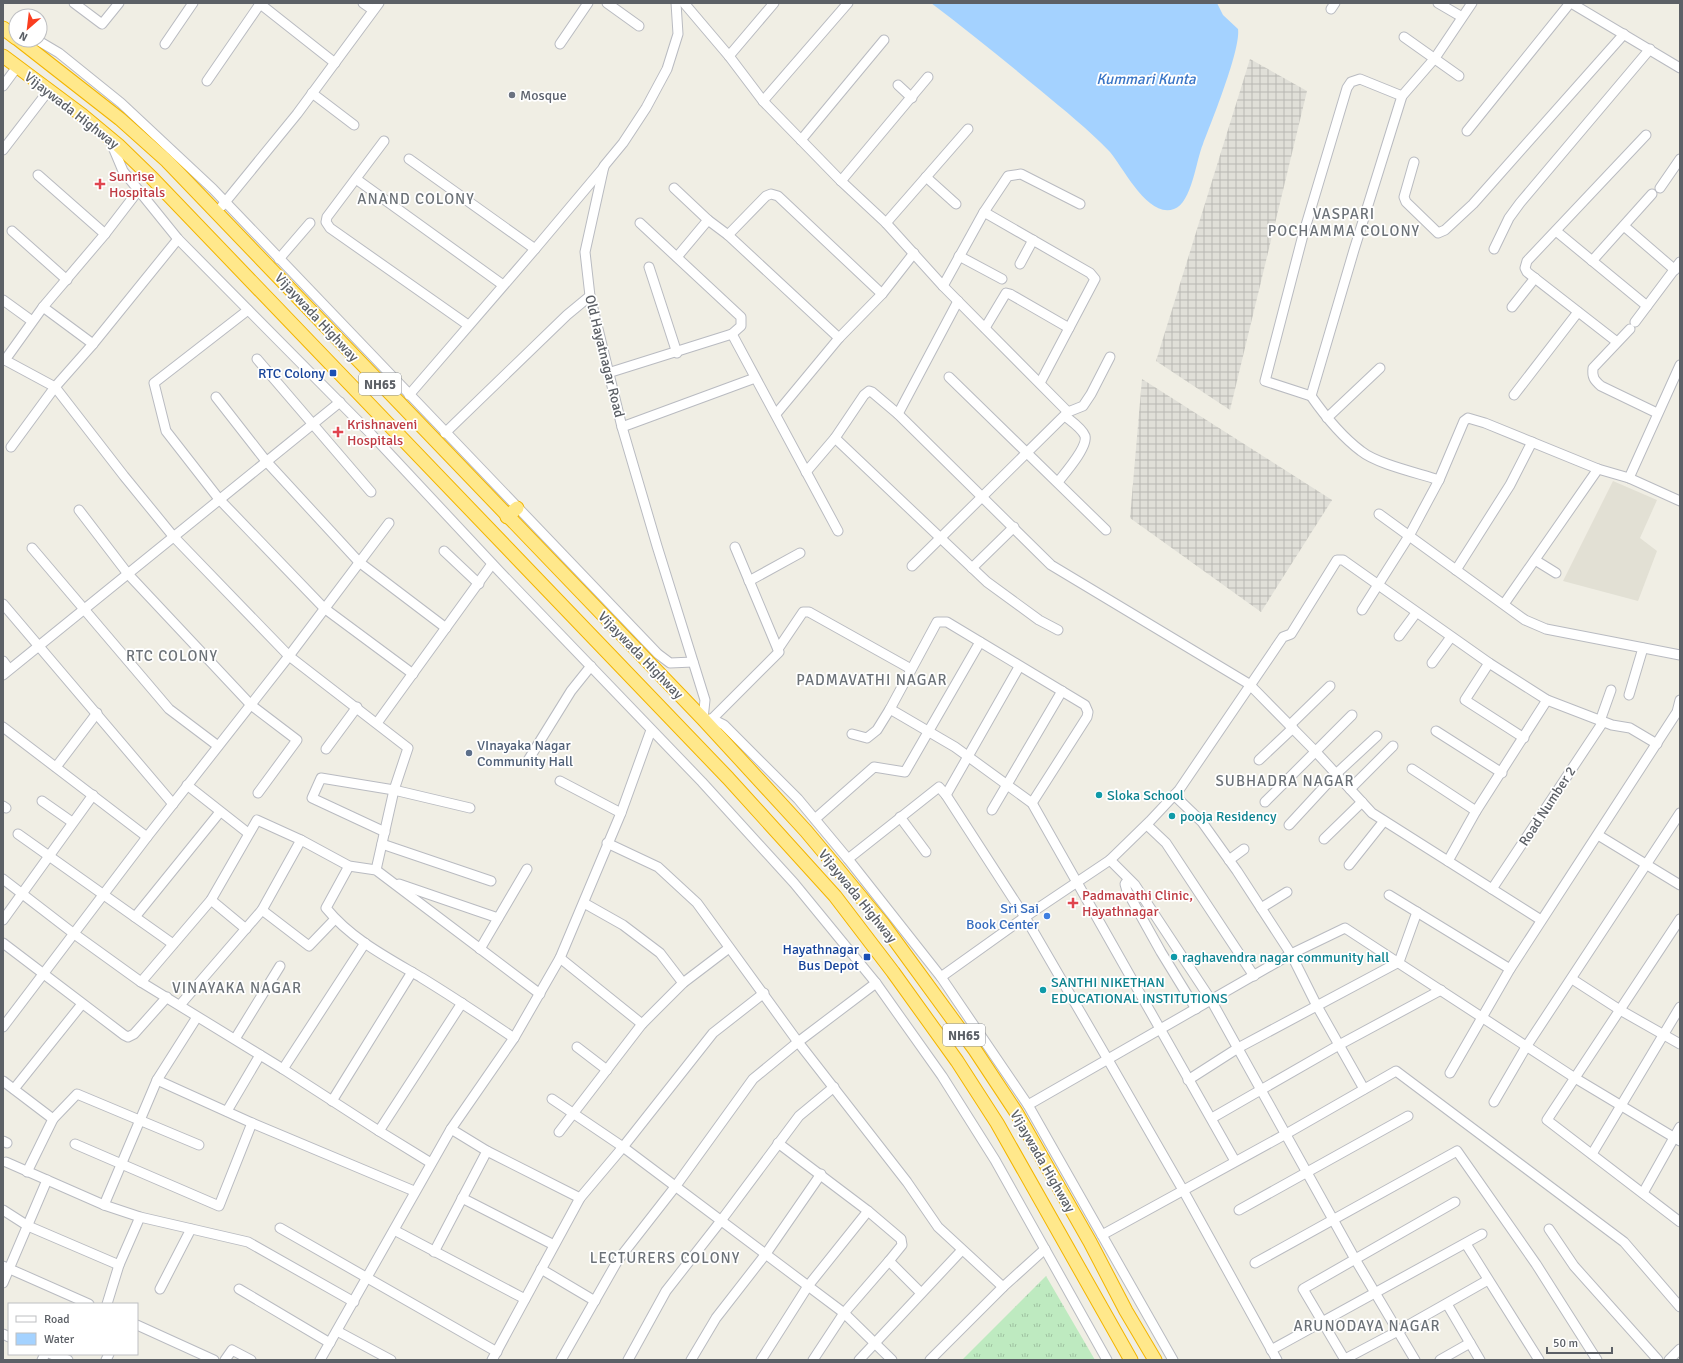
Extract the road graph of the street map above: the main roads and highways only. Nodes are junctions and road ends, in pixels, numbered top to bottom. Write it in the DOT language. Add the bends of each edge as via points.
graph roads {
  1 [pos="29,48"];
  2 [pos="3,56"];
  3 [pos="46,61"];
  4 [pos="33,79"];
  5 [pos="517,508"];
  6 [pos="507,517"];
  7 [pos="1045,1165"];
  8 [pos="1027,1175"];
  9 [pos="1131,1360"];
  10 [pos="1155,1360"];
  1 -- 3 [label="highway, Vijaywada Highway / NH65"];
  2 -- 4 [label="highway, Vijaywada Highway / NH65"];
  3 -- 4 [label="highway"];
  3 -- 6 [label="highway, Vijaywada Highway / NH65" via="120,119 167,161"];
  4 -- 8 [label="highway, Vijaywada Highway / NH65" via="110,138 193,219 791,846 844,909 957,1060"];
  5 -- 6 [label="highway"];
  6 -- 7 [label="highway, Vijaywada Highway / NH65" via="707,719 806,831 883,924 975,1050 1016,1112"];
  7 -- 8 [label="highway"];
  7 -- 10 [label="highway, Vijaywada Highway / NH65"];
  8 -- 9 [label="highway, Vijaywada Highway / NH65"];
}
